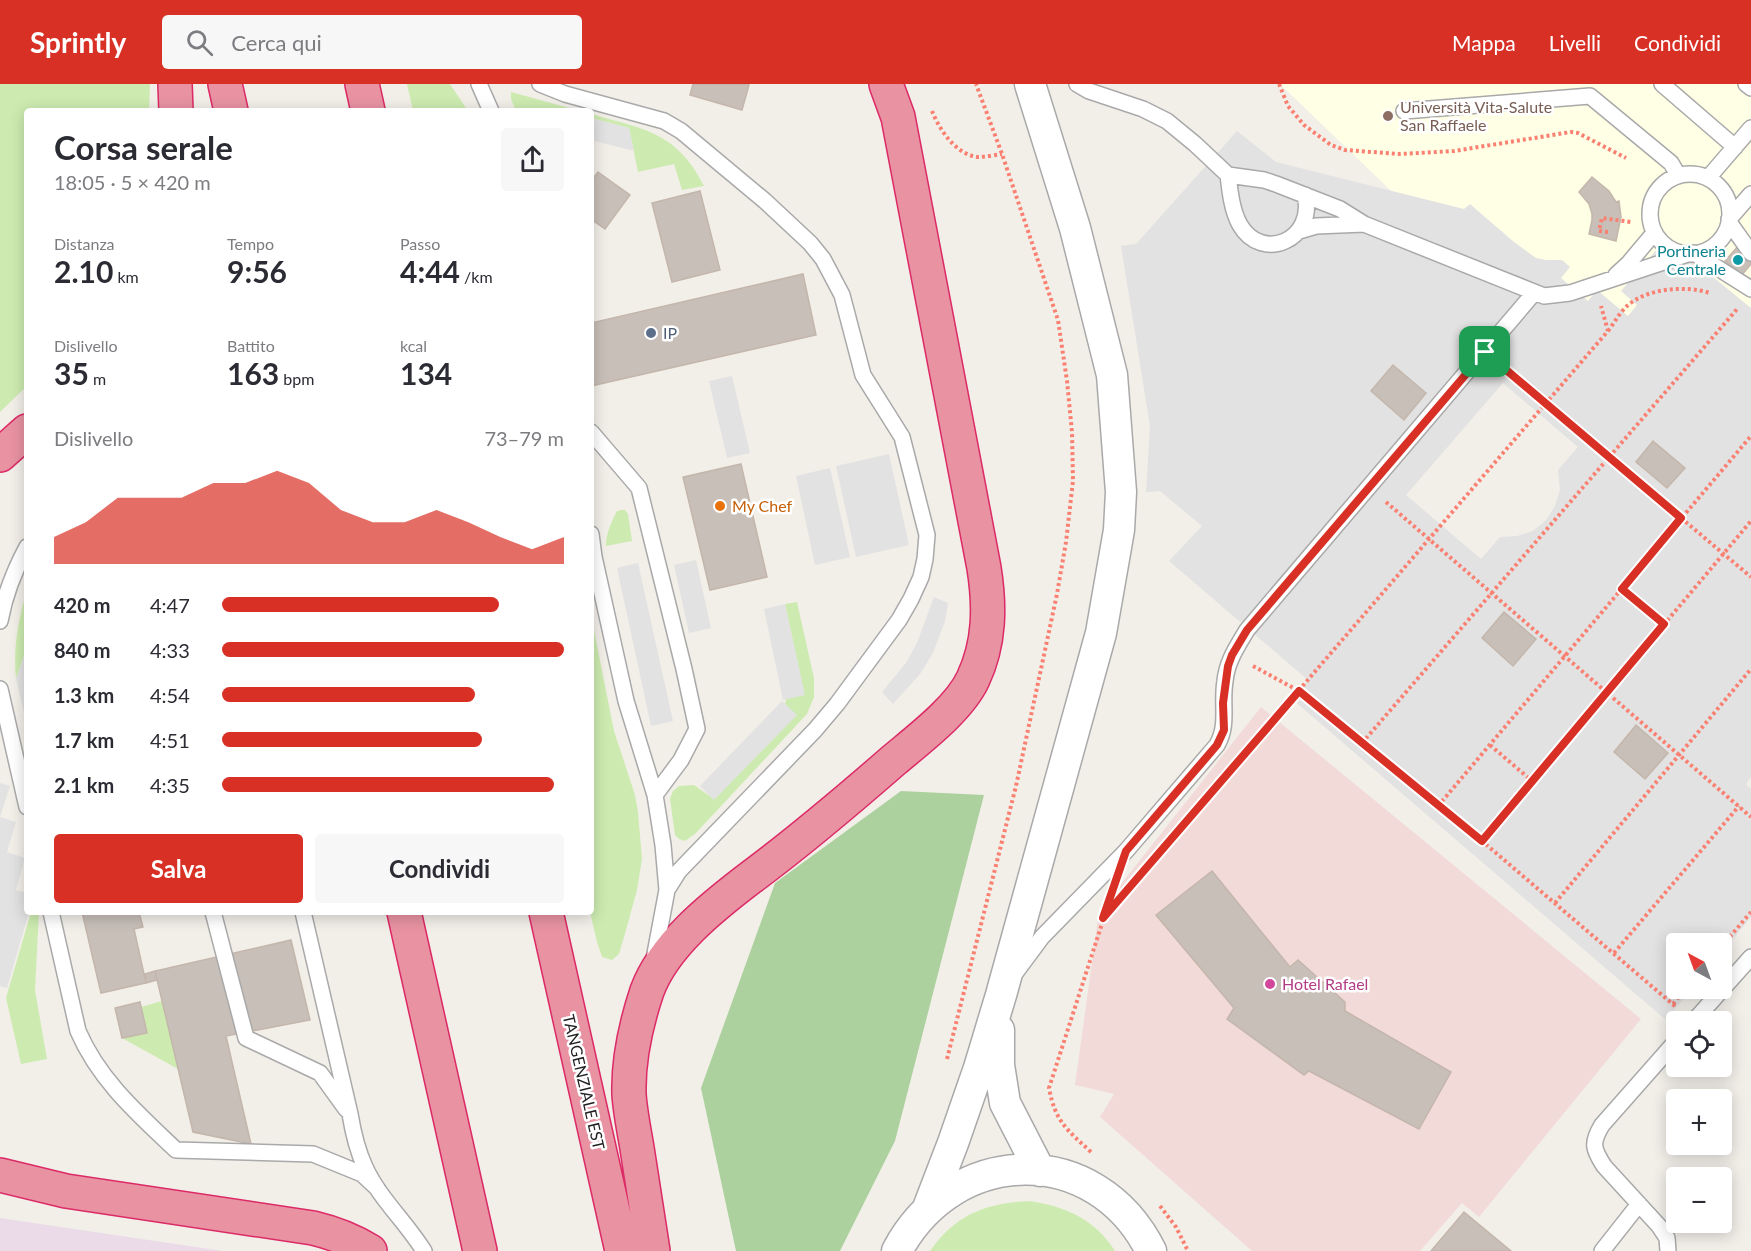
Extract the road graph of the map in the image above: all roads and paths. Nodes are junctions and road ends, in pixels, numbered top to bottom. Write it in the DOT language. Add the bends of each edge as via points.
graph roads {
  1 [pos="175,84"];
  2 [pos="225,84"];
  3 [pos="362,84"];
  4 [pos="479,84"];
  5 [pos="540,84"];
  6 [pos="886,84"];
  7 [pos="1030,84"];
  8 [pos="1077,84"];
  9 [pos="1279,84"];
  10 [pos="1662,84"];
  11 [pos="1746,84"];
  12 [pos="1751,88"];
  13 [pos="928,100"];
  14 [pos="176,108"];
  15 [pos="230,108"];
  16 [pos="367,108"];
  17 [pos="490,108"];
  18 [pos="1404,111"];
  19 [pos="1751,128"];
  20 [pos="1735,147"];
  21 [pos="1002,154"];
  22 [pos="1628,159"];
  23 [pos="1678,175"];
  24 [pos="1228,176"];
  25 [pos="1708,178"];
  26 [pos="1751,194"];
  27 [pos="1305,195"];
  28 [pos="1729,220"];
  29 [pos="1631,222"];
  30 [pos="1364,224"];
  31 [pos="1299,231"];
  32 [pos="1608,232"];
  33 [pos="1654,233"];
  34 [pos="1751,253"];
  35 [pos="1691,254"];
  36 [pos="1611,279"];
  37 [pos="1751,289"];
  38 [pos="1534,293"];
  39 [pos="1718,295"];
  40 [pos="1733,303"];
  41 [pos="1600,305"];
  42 [pos="1738,307"];
  43 [pos="1745,312"];
  44 [pos="1608,331"];
  45 [pos="1485,352"];
  46 [pos="1546,404"];
  47 [pos="24,434"];
  48 [pos="594,436"];
  49 [pos="1751,436"];
  50 [pos="0,455"];
  51 [pos="1608,457"];
  52 [pos="1369,487"];
  53 [pos="1681,518"];
  54 [pos="1751,521"];
  55 [pos="1430,539"];
  56 [pos="24,553"];
  57 [pos="1723,554"];
  58 [pos="594,557"];
  59 [pos="1751,577"];
  60 [pos="1622,589"];
  61 [pos="1491,593"];
  62 [pos="0,621"];
  63 [pos="1664,624"];
  64 [pos="1232,655"];
  65 [pos="1565,656"];
  66 [pos="1751,669"];
  67 [pos="0,689"];
  68 [pos="1299,691"];
  69 [pos="1607,692"];
  70 [pos="1362,743"];
  71 [pos="1490,745"];
  72 [pos="1679,755"];
  73 [pos="1532,781"];
  74 [pos="24,794"];
  75 [pos="655,795"];
  76 [pos="1438,806"];
  77 [pos="1739,806"];
  78 [pos="1751,817"];
  79 [pos="1482,841"];
  80 [pos="1126,851"];
  81 [pos="667,890"];
  82 [pos="1555,903"];
  83 [pos="1751,912"];
  84 [pos="52,915"];
  85 [pos="214,915"];
  86 [pos="304,915"];
  87 [pos="405,915"];
  88 [pos="547,915"];
  89 [pos="1103,918"];
  90 [pos="1732,934"];
  91 [pos="1614,953"];
  92 [pos="1751,957"];
  93 [pos="648,989"];
  94 [pos="1001,995"];
  95 [pos="1676,999"];
  96 [pos="1684,1002"];
  97 [pos="1672,1004"];
  98 [pos="1703,1011"];
  99 [pos="1666,1052"];
  100 [pos="350,1114"];
  101 [pos="1099,1157"];
  102 [pos="1040,1171"];
  103 [pos="0,1175"];
  104 [pos="377,1188"];
  105 [pos="1157,1203"];
  106 [pos="1639,1204"];
  107 [pos="928,1209"];
  108 [pos="370,1251"];
  109 [pos="424,1251"];
  110 [pos="480,1251"];
  111 [pos="622,1251"];
  112 [pos="653,1251"];
  113 [pos="897,1251"];
  114 [pos="1151,1251"];
  115 [pos="1188,1251"];
  116 [pos="1602,1251"];
  117 [pos="1668,1251"];
  1 -- 14 [label="highway"];
  2 -- 15 [label="highway"];
  3 -- 16 [label="highway"];
  4 -- 17 [label="lane"];
  5 -- 81 [label="lane" via="664,121 681,131 810,243 842,295 863,375 902,437 927,535 921,577 892,629 815,730 680,871"];
  6 -- 93 [label="highway" via="898,117 985,577 989,605 984,647 972,681 940,720 694,926 664,959"];
  7 -- 94 [label="street" via="1075,228 1108,355 1121,492 1119,530 1101,633"];
  8 -- 24 [label="lane" via="1167,121"];
  9 -- 22 [label="path" via="1288,106 1311,132 1345,150 1400,154 1454,151 1571,132"];
  10 -- 20 [label="lane"];
  11 -- 12 [label="lane"];
  13 -- 21 [label="path" via="936,123 957,147 977,157"];
  18 -- 23 [label="lane" via="1590,96 1671,163"];
  19 -- 20 [label="lane"];
  20 -- 25 [label="lane"];
  23 -- 25 [label="lane"];
  23 -- 33 [label="lane" via="1654,195 1649,214"];
  24 -- 27 [label="lane" via="1264,180"];
  24 -- 31 [label="lane" via="1235,213 1248,235 1269,244 1280,243"];
  25 -- 28 [label="lane" via="1726,196"];
  26 -- 28 [label="lane"];
  27 -- 30 [label="lane"];
  27 -- 31 [label="lane" via="1307,214"];
  28 -- 34 [label="lane"];
  28 -- 35 [label="lane" via="1716,244"];
  29 -- 32 [label="path" via="1602,218 1599,231"];
  30 -- 31 [label="lane" via="1316,226"];
  30 -- 38 [label="lane"];
  33 -- 35 [label="lane" via="1671,250"];
  33 -- 36 [label="lane"];
  35 -- 36 [label="lane"];
  35 -- 37 [label="lane"];
  36 -- 38 [label="lane" via="1570,293"];
  38 -- 45 [label="lane"];
  39 -- 44 [label="path" via="1682,288 1659,291 1626,307"];
  40 -- 42 [label="path"];
  41 -- 44 [label="path"];
  42 -- 43 [label="path"];
  42 -- 51 [label="path"];
  44 -- 46 [label="path"];
  45 -- 46 [label="path"];
  45 -- 52 [label="lane"];
  46 -- 51 [label="path"];
  46 -- 55 [label="path"];
  47 -- 50 [label="highway"];
  48 -- 75 [label="lane" via="639,488 697,729 681,760"];
  49 -- 53 [label="path"];
  51 -- 53 [label="path"];
  51 -- 61 [label="path"];
  52 -- 55 [label="path"];
  52 -- 64 [label="lane" via="1247,630"];
  53 -- 57 [label="path"];
  53 -- 60 [label="path"];
  54 -- 57 [label="path"];
  55 -- 61 [label="path"];
  55 -- 68 [label="path"];
  56 -- 62 [label="lane" via="4,600"];
  57 -- 59 [label="path"];
  57 -- 63 [label="path"];
  58 -- 75 [label="lane" via="626,701"];
  60 -- 63 [label="path"];
  60 -- 65 [label="path"];
  61 -- 65 [label="path"];
  61 -- 70 [label="path"];
  63 -- 69 [label="path"];
  64 -- 68 [label="path"];
  64 -- 80 [label="lane" via="1225,680 1222,736"];
  65 -- 69 [label="path"];
  65 -- 71 [label="path"];
  66 -- 72 [label="path"];
  67 -- 74 [label="lane"];
  68 -- 70 [label="path"];
  68 -- 89 [label="path"];
  69 -- 72 [label="path"];
  69 -- 73 [label="path"];
  70 -- 76 [label="path"];
  71 -- 73 [label="path"];
  71 -- 76 [label="path"];
  72 -- 77 [label="path"];
  72 -- 82 [label="path"];
  73 -- 79 [label="path"];
  75 -- 81 [label="lane"];
  76 -- 79 [label="path"];
  77 -- 78 [label="path"];
  77 -- 91 [label="path"];
  79 -- 82 [label="path"];
  80 -- 89 [label="path"];
  80 -- 94 [label="lane" via="1042,937"];
  81 -- 93 [label="lane"];
  82 -- 91 [label="path"];
  83 -- 90 [label="path"];
  84 -- 104 [label="lane" via="78,1031 86,1048 118,1094 176,1150 313,1154 362,1174"];
  85 -- 100 [label="lane" via="246,1038 320,1074"];
  86 -- 100 [label="lane"];
  87 -- 110 [label="highway"];
  88 -- 111 [label="highway, TANGENZIALE EST"];
  89 -- 101 [label="path" via="1049,1088 1062,1124"];
  91 -- 97 [label="path"];
  92 -- 98 [label="lane"];
  93 -- 112 [label="highway" via="631,1055 629,1094"];
  94 -- 102 [label="street" via="999,1065 1005,1103"];
  94 -- 107 [label="street"];
  95 -- 97 [label="path"];
  96 -- 97 [label="path" via="1678,1009"];
  99 -- 106 [label="lane" via="1595,1136 1597,1155 1604,1166"];
  100 -- 104 [label="lane" via="364,1166"];
  102 -- 107 [label="street" via="988,1174 956,1188"];
  102 -- 114 [label="street" via="1074,1179 1104,1195 1130,1218"];
  103 -- 108 [label="highway" via="66,1191 333,1232"];
  104 -- 109 [label="lane"];
  105 -- 115 [label="path"];
  106 -- 116 [label="lane"];
  106 -- 117 [label="lane" via="1667,1238"];
  107 -- 113 [label="street"];
}
